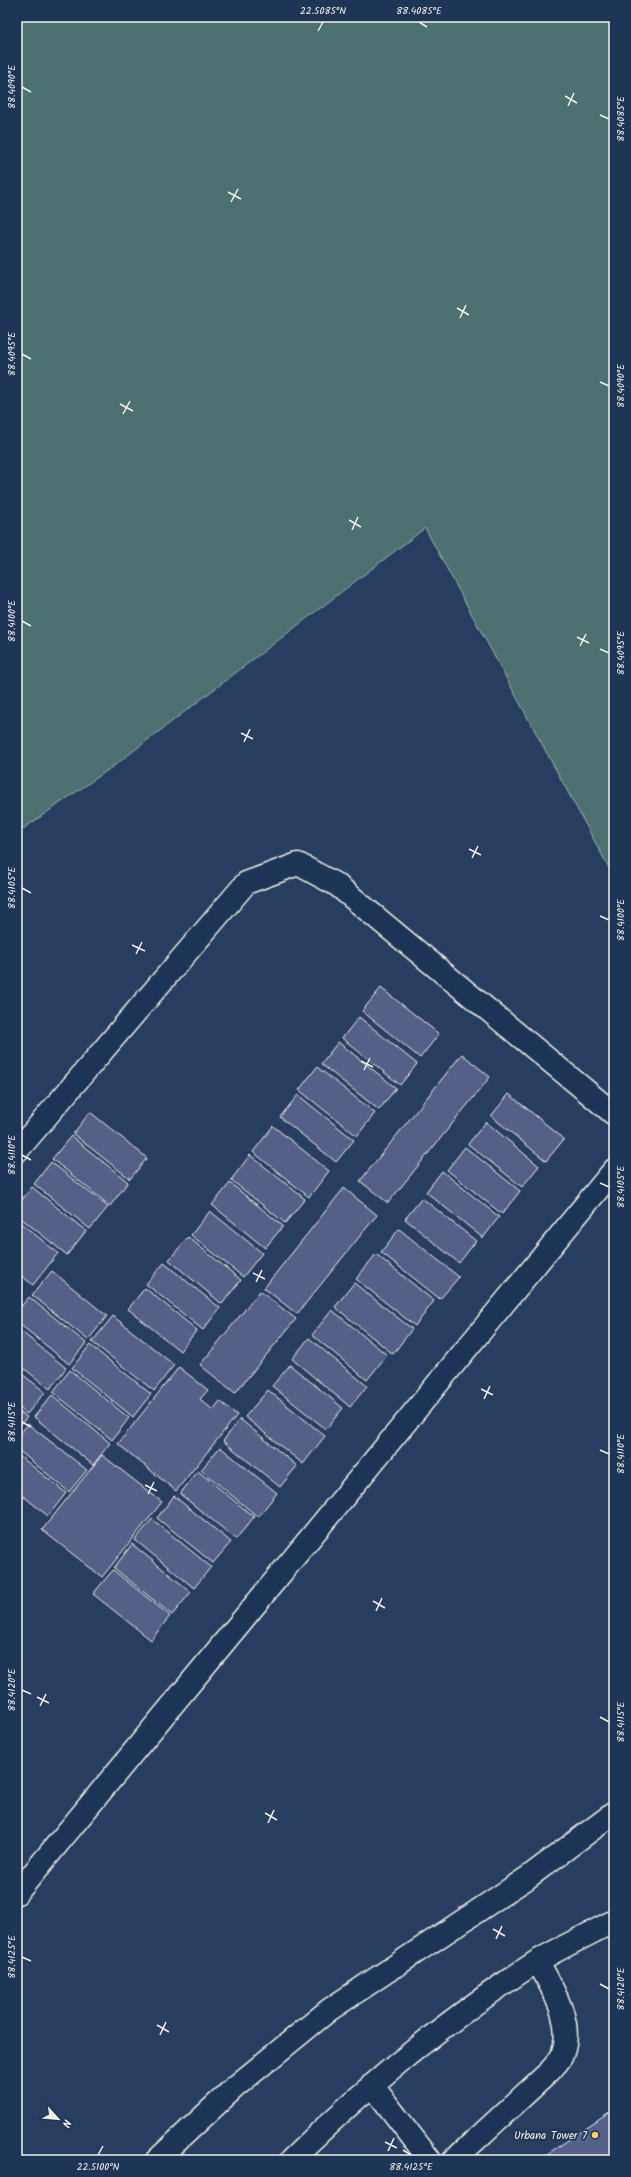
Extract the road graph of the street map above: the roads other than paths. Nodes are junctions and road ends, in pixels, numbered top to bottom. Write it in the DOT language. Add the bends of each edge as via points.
graph roads {
  1 [pos="614,1114"];
  2 [pos="17,1151"];
  3 [pos="614,1170"];
  4 [pos="614,1813"];
  5 [pos="17,1894"];
  6 [pos="614,1921"];
  7 [pos="538,1962"];
  8 [pos="372,2085"];
  9 [pos="157,2160"];
  10 [pos="291,2160"];
  11 [pos="430,2160"];
  12 [pos="454,2160"];
  1 -- 2 [label="lane" via="337,885 298,864 246,882"];
  3 -- 5 [label="lane"];
  4 -- 9 [label="lane" via="527,1878 329,2010 235,2087"];
  6 -- 7 [label="lane"];
  7 -- 8 [label="lane" via="457,2016"];
  7 -- 12 [label="lane" via="563,2014 567,2038 562,2056 549,2072"];
  8 -- 10 [label="lane"];
  8 -- 11 [label="lane"];
}
